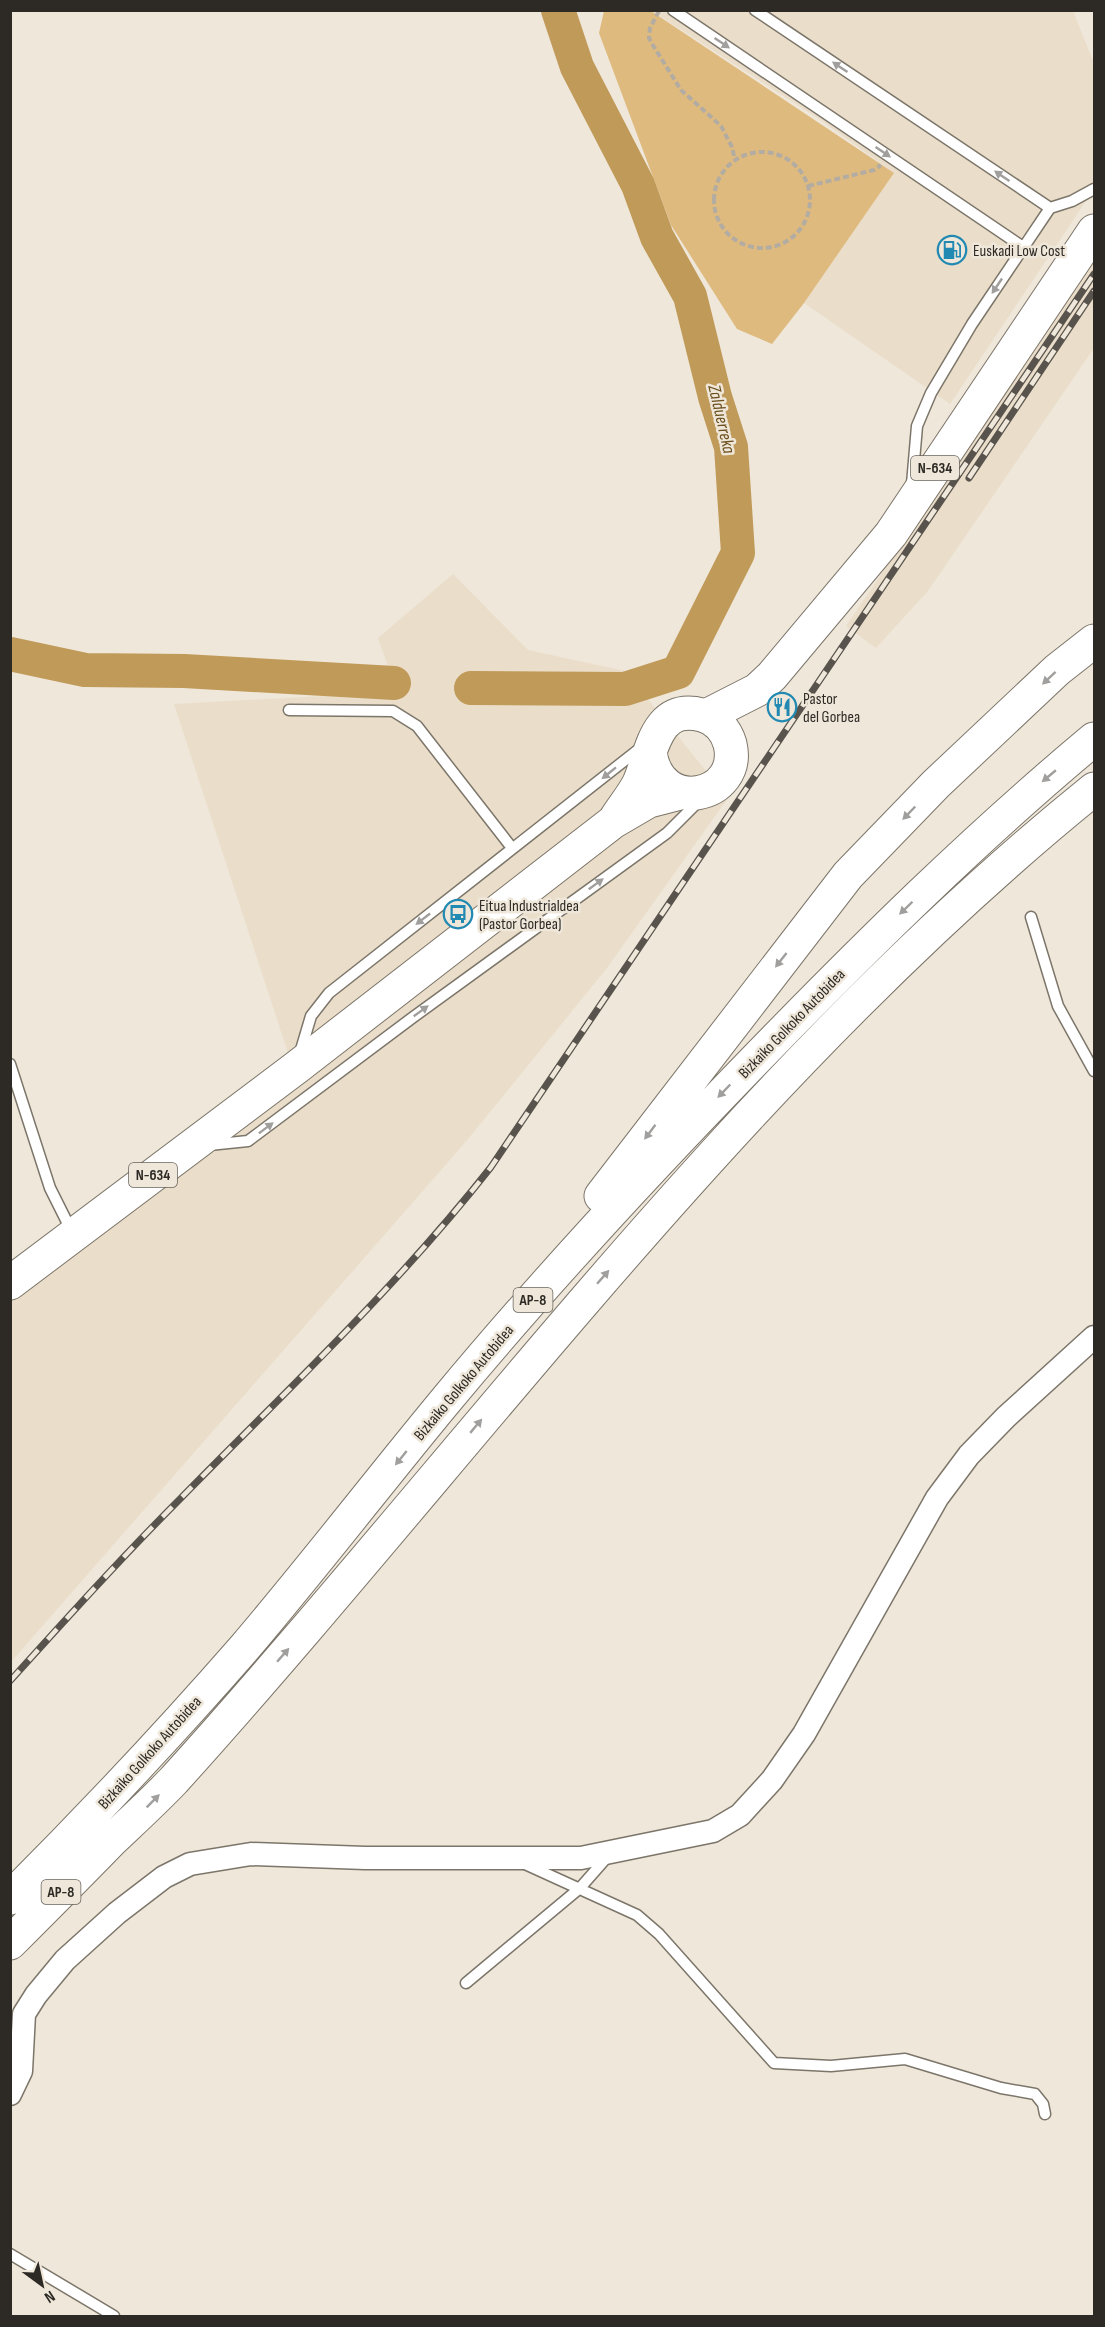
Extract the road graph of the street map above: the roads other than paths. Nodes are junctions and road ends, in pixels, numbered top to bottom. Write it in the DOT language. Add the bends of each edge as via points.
graph roads {
  1 [pos="673,10"];
  2 [pos="755,10"];
  3 [pos="1095,189"];
  4 [pos="1050,208"];
  5 [pos="1095,231"];
  6 [pos="1023,247"];
  7 [pos="910,506"];
  8 [pos="1095,641"];
  9 [pos="757,690"];
  10 [pos="289,710"];
  11 [pos="706,716"];
  12 [pos="1095,739"];
  13 [pos="652,744"];
  14 [pos="731,749"];
  15 [pos="713,788"];
  16 [pos="1095,789"];
  17 [pos="680,793"];
  18 [pos="613,822"];
  19 [pos="512,848"];
  20 [pos="1031,917"];
  21 [pos="10,1064"];
  22 [pos="297,1067"];
  23 [pos="1095,1071"];
  24 [pos="191,1147"];
  25 [pos="74,1235"];
  26 [pos="10,1283"];
  27 [pos="1095,1337"];
  28 [pos="447,1398"];
  29 [pos="611,1852"];
  30 [pos="514,1860"];
  31 [pos="579,1888"];
  32 [pos="10,1898"];
  33 [pos="10,1943"];
  34 [pos="466,1983"];
  35 [pos="10,2094"];
  36 [pos="1045,2114"];
  37 [pos="10,2254"];
  38 [pos="114,2316"];
  1 -- 6 [label="lane, one-way"];
  4 -- 2 [label="lane, one-way"];
  3 -- 4 [label="lane"];
  4 -- 6 [label="lane"];
  5 -- 7 [label="highway, N-634"];
  6 -- 7 [label="lane, one-way" via="931,393 917,426"];
  7 -- 9 [label="highway, N-634" via="820,620"];
  8 -- 28 [label="highway, one-way" via="1057,670 936,784 848,875"];
  9 -- 11 [label="highway, N-634"];
  9 -- 14 [label="highway, N-634" via="740,720"];
  10 -- 19 [label="lane" via="393,711 417,726"];
  11 -- 13 [label="highway, N-634" via="677,716 661,726"];
  11 -- 14 [label="highway" via="723,729"];
  12 -- 28 [label="highway, Bizkaiko Golkoko Autobidea / AP-8, one-way" via="1015,804 842,970 592,1233"];
  13 -- 17 [label="highway" via="658,777"];
  13 -- 18 [label="highway, N-634" via="638,785"];
  13 -- 19 [label="lane, one-way"];
  14 -- 15 [label="highway, N-634" via="727,771"];
  15 -- 17 [label="highway, N-634"];
  24 -- 15 [label="lane, one-way" via="248,1141 667,833"];
  33 -- 16 [label="highway, Bizkaiko Golkoko Autobidea / AP-8, one-way" via="171,1783 682,1186 915,948"];
  17 -- 18 [label="highway, N-634" via="649,801"];
  18 -- 22 [label="highway, N-634"];
  19 -- 22 [label="lane, one-way" via="329,993 311,1016"];
  20 -- 23 [label="lane" via="1059,1006"];
  21 -- 25 [label="lane" via="50,1188"];
  22 -- 24 [label="highway, N-634"];
  24 -- 25 [label="highway, N-634"];
  25 -- 26 [label="highway, N-634"];
  27 -- 29 [label="street" via="1006,1416 969,1455 937,1498 821,1706 772,1780 740,1815 713,1831"];
  28 -- 32 [label="highway, Bizkaiko Golkoko Autobidea / AP-8, one-way" via="244,1648"];
  29 -- 30 [label="street" via="581,1858"];
  29 -- 31 [label="lane"];
  30 -- 31 [label="lane"];
  30 -- 35 [label="street" via="251,1854 190,1864 164,1877 117,1913 65,1960 36,1995 24,2014 21,2071"];
  31 -- 34 [label="lane"];
  31 -- 36 [label="lane" via="637,1915 660,1934 774,2062 831,2066 905,2059 1001,2088 1035,2094"];
  37 -- 38 [label="lane"];
}
